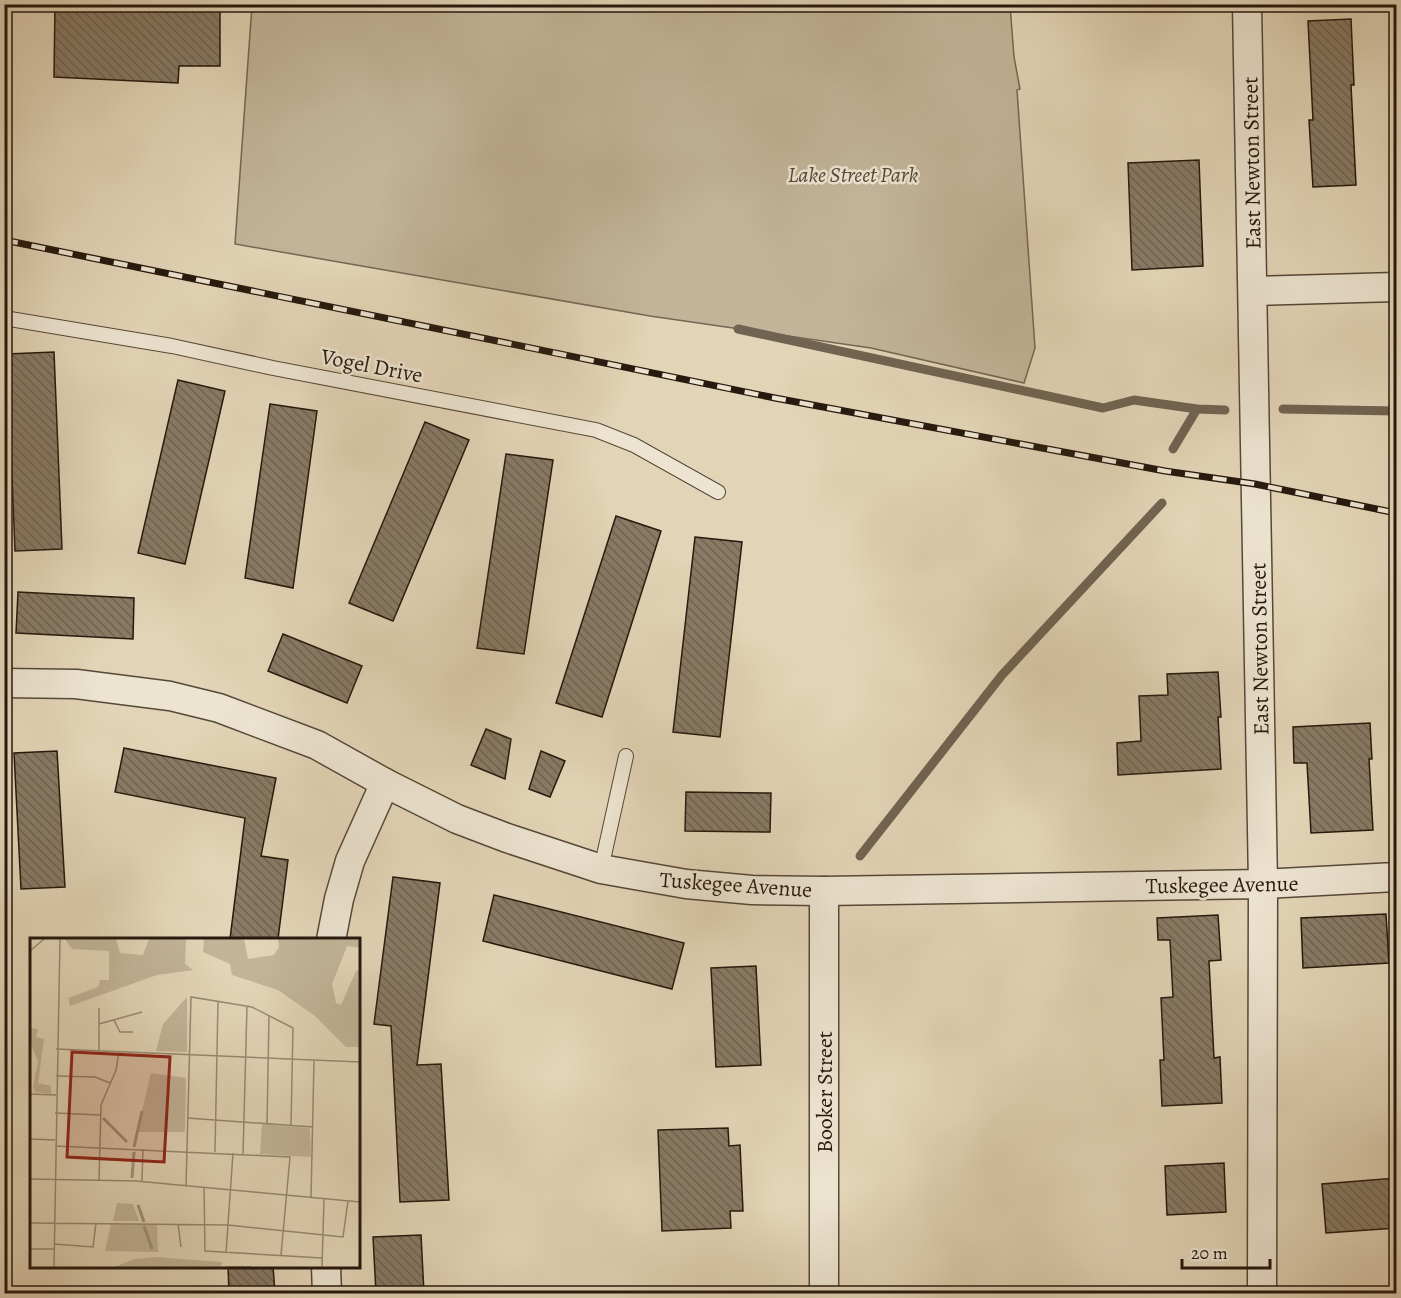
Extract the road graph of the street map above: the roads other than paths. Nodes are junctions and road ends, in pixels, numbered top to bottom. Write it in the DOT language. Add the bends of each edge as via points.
graph roads {
  1 [pos="1247,4"];
  2 [pos="1396,287"];
  3 [pos="1253,291"];
  4 [pos="4,318"];
  5 [pos="718,492"];
  6 [pos="4,683"];
  7 [pos="626,756"];
  8 [pos="385,783"];
  9 [pos="601,869"];
  10 [pos="1396,877"];
  11 [pos="1263,884"];
  12 [pos="824,891"];
  13 [pos="331,938"];
  14 [pos="326,1268"];
  15 [pos="327,1293"];
  16 [pos="824,1293"];
  17 [pos="1262,1293"];
  1 -- 3 [label="street, East Newton Street"];
  2 -- 3 [label="street"];
  3 -- 11 [label="street, East Newton Street"];
  4 -- 5 [label="lane, Vogel Drive" via="172,346 596,430 634,445"];
  6 -- 8 [label="street, Tuskegee Avenue" via="76,684 170,696 219,708 317,745"];
  7 -- 9 [label="lane"];
  8 -- 9 [label="street, Tuskegee Avenue" via="457,819"];
  8 -- 13 [label="street" via="350,861"];
  9 -- 12 [label="street, Tuskegee Avenue" via="686,884"];
  10 -- 11 [label="street, Tuskegee Avenue"];
  11 -- 12 [label="street, Tuskegee Avenue"];
  11 -- 17 [label="street, East Newton Street"];
  12 -- 16 [label="street, Booker Street"];
  14 -- 15 [label="street"];
}
